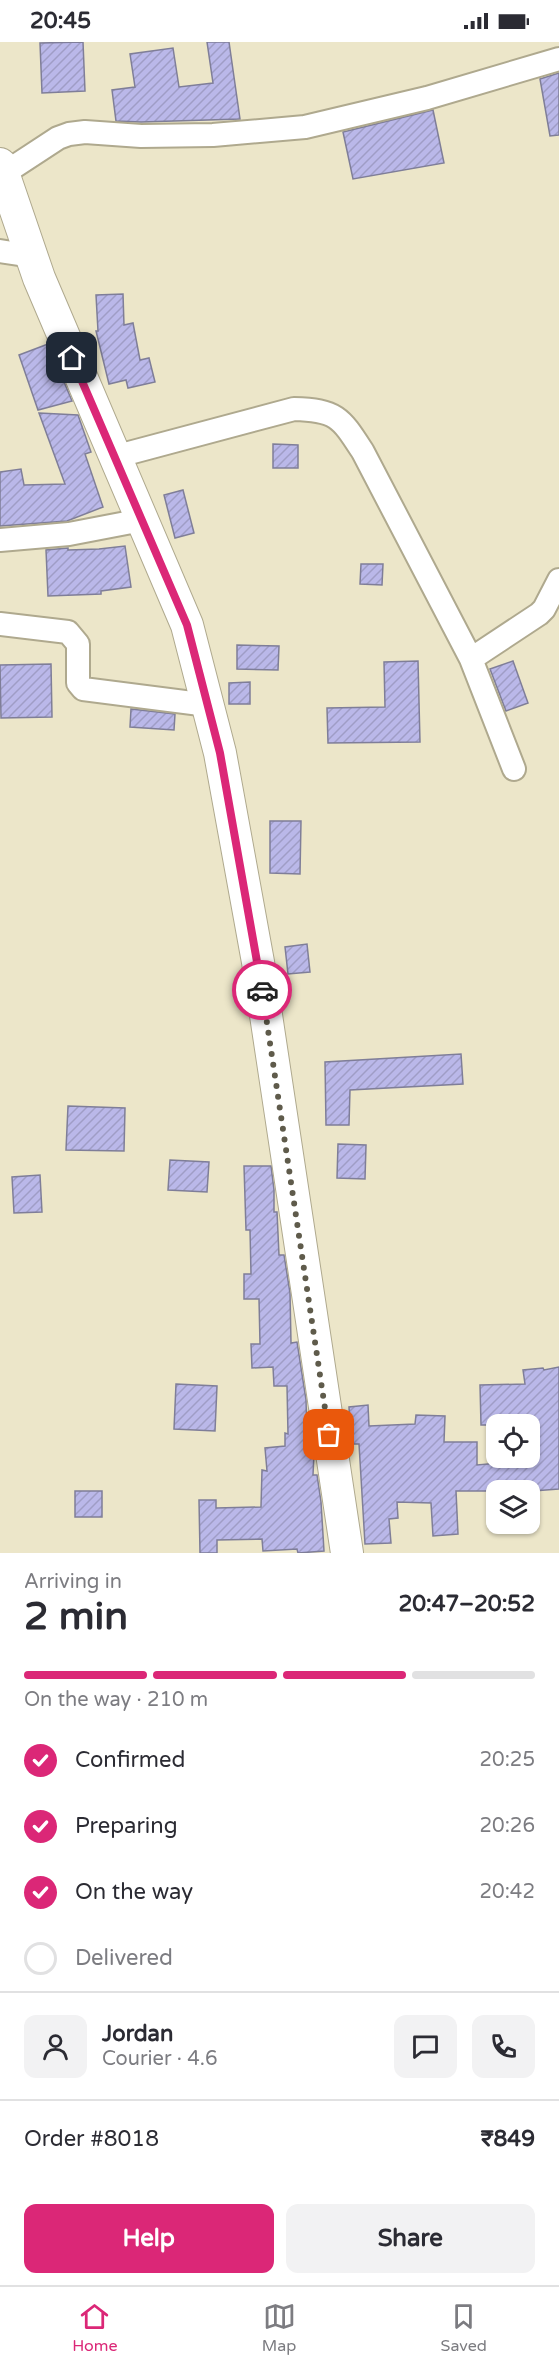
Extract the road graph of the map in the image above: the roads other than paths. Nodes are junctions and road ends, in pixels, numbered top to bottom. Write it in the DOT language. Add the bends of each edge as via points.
graph roads {
  1 [pos="559,59"];
  2 [pos="2,169"];
  3 [pos="0,251"];
  4 [pos="32,256"];
  5 [pos="114,457"];
  6 [pos="142,520"];
  7 [pos="0,540"];
  8 [pos="559,580"];
  9 [pos="0,624"];
  10 [pos="471,659"];
  11 [pos="208,705"];
  12 [pos="514,769"];
  13 [pos="347,1553"];
  1 -- 2 [label="street" via="427,98 305,127 213,135 69,134"];
  2 -- 4 [label="main road"];
  3 -- 4 [label="street"];
  4 -- 5 [label="main road"];
  5 -- 6 [label="main road"];
  5 -- 10 [label="street" via="294,409 333,415 363,452"];
  6 -- 7 [label="street" via="69,534"];
  6 -- 11 [label="main road" via="187,625"];
  8 -- 10 [label="street" via="539,614"];
  9 -- 11 [label="street" via="68,632 78,644 78,679 83,689"];
  10 -- 12 [label="street"];
  11 -- 13 [label="main road" via="258,962"];
}
